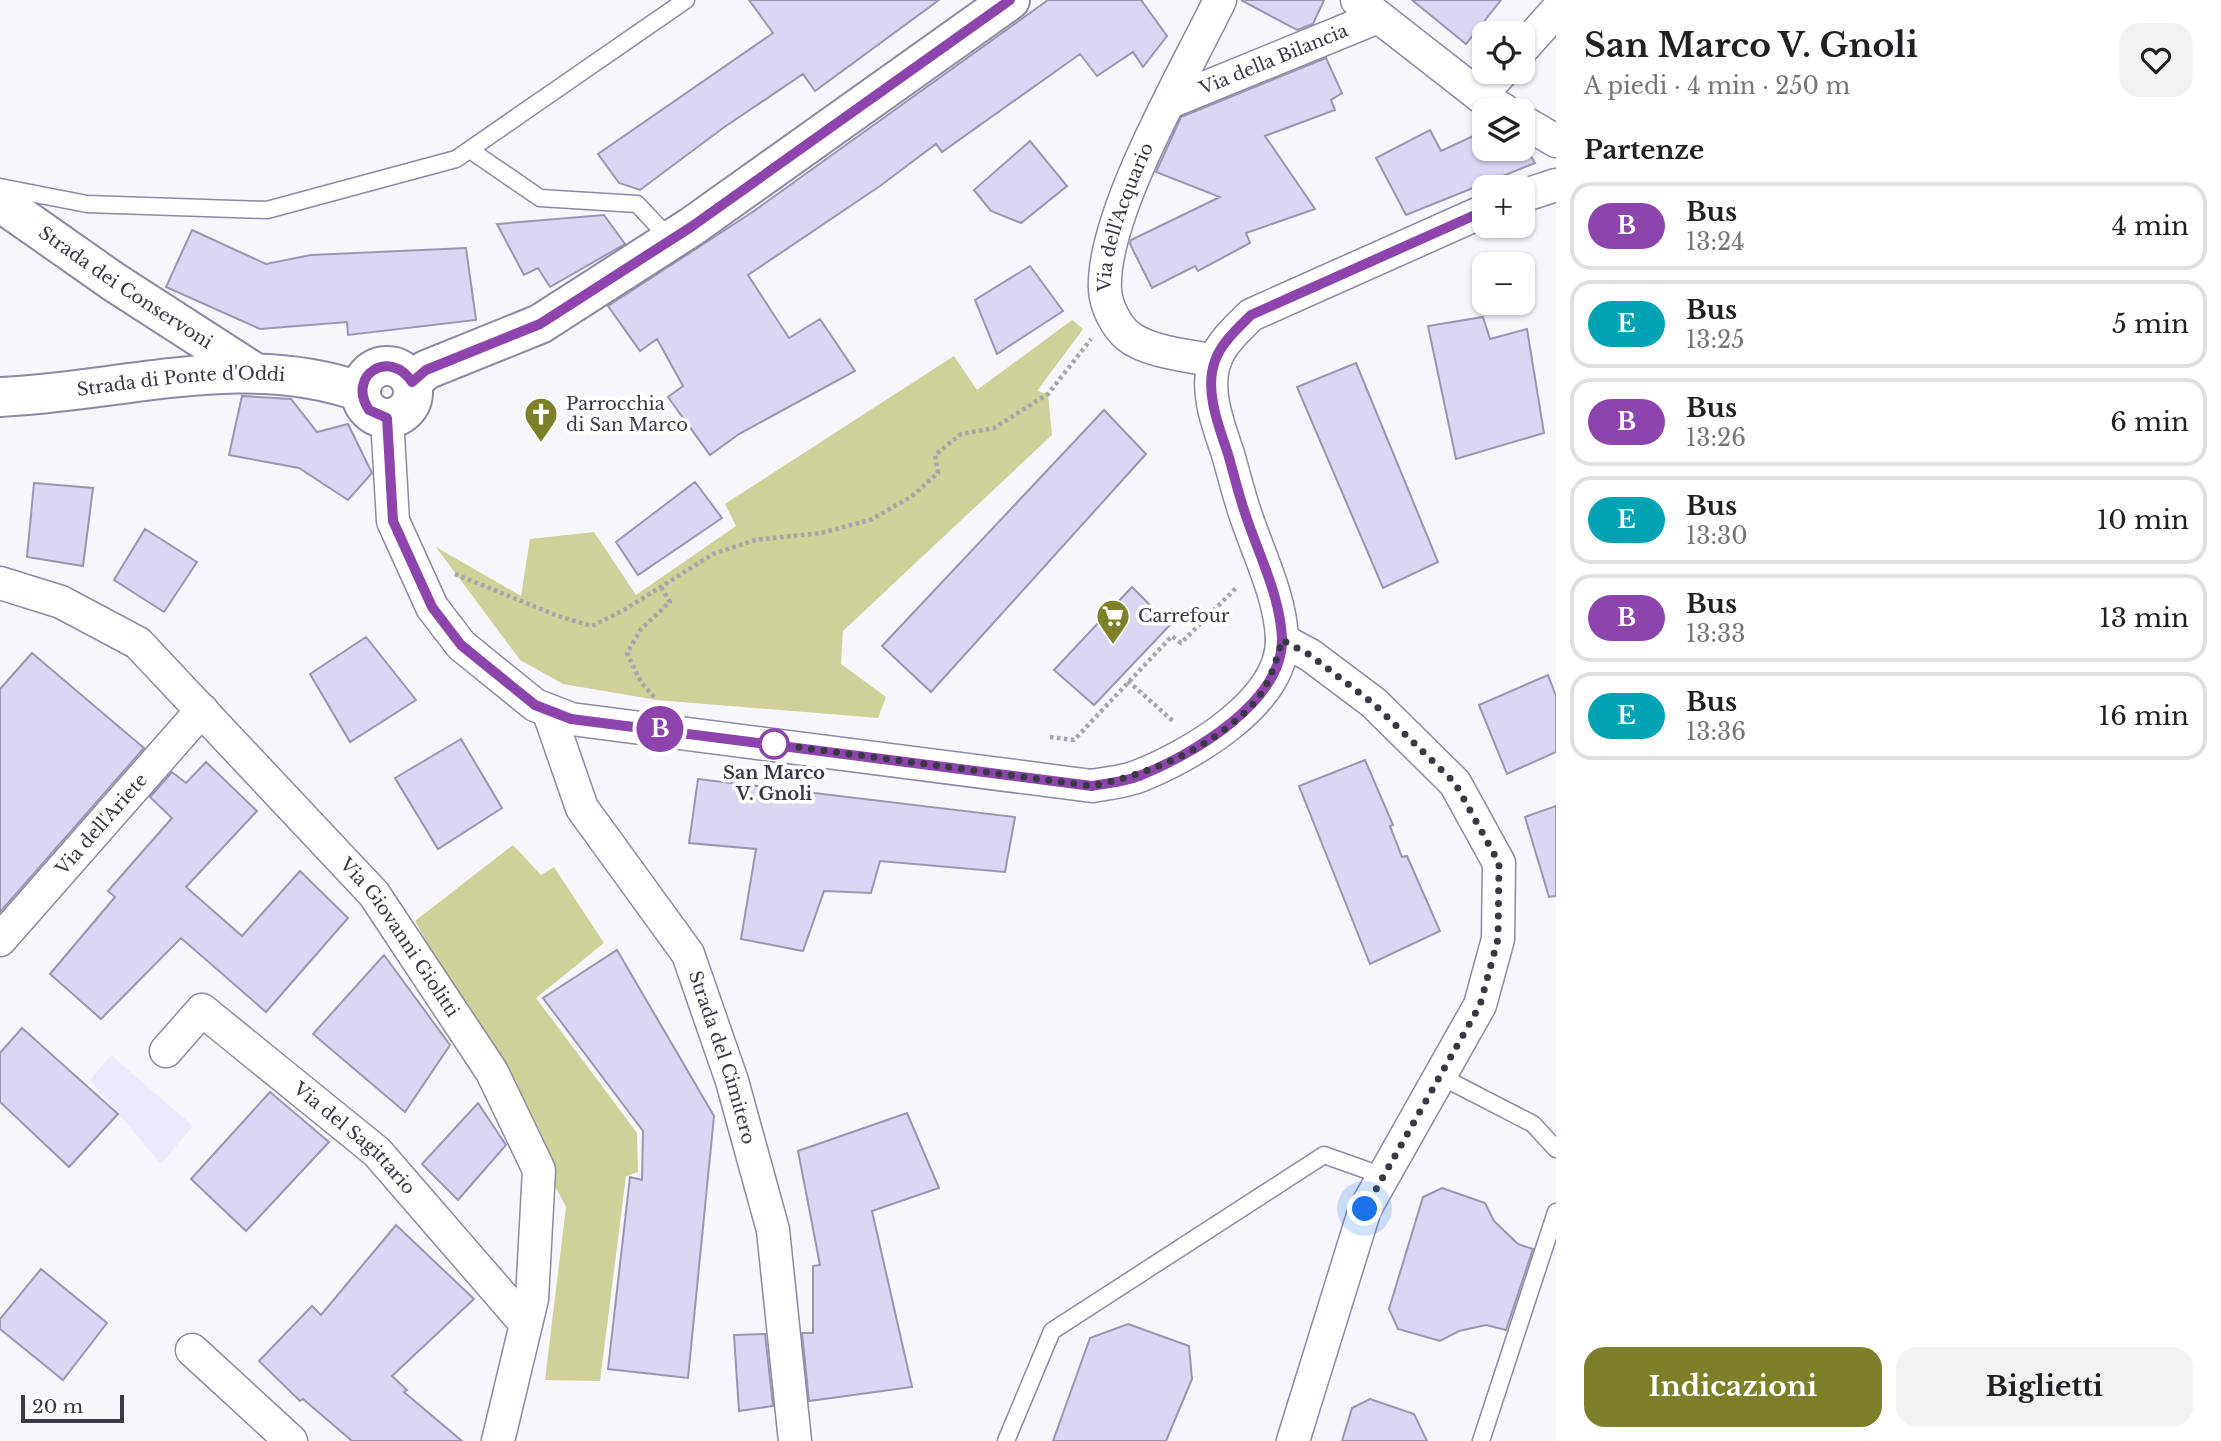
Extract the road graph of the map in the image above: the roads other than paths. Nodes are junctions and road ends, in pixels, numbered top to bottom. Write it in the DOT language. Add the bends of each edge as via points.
graph roads {
  1 [pos="686,0"];
  2 [pos="1010,0"];
  3 [pos="1220,0"];
  4 [pos="1367,9"];
  5 [pos="1556,11"];
  6 [pos="1535,34"];
  7 [pos="1485,98"];
  8 [pos="1170,102"];
  9 [pos="1535,129"];
  10 [pos="1556,141"];
  11 [pos="470,150"];
  12 [pos="1556,184"];
  13 [pos="0,187"];
  14 [pos="1535,191"];
  15 [pos="0,202"];
  16 [pos="1472,216"];
  17 [pos="671,240"];
  18 [pos="1215,361"];
  19 [pos="252,371"];
  20 [pos="412,382"];
  21 [pos="361,391"];
  22 [pos="0,397"];
  23 [pos="387,418"];
  24 [pos="0,583"];
  25 [pos="1282,640"];
  26 [pos="202,710"];
  27 [pos="549,713"];
  28 [pos="0,940"];
  29 [pos="166,1051"];
  30 [pos="1440,1076"];
  31 [pos="1556,1149"];
  32 [pos="1383,1176"];
  33 [pos="1556,1212"];
  34 [pos="526,1324"];
  35 [pos="192,1350"];
  36 [pos="291,1441"];
  37 [pos="498,1441"];
  38 [pos="795,1441"];
  39 [pos="1006,1441"];
  40 [pos="1293,1441"];
  41 [pos="1481,1441"];
  1 -- 11 [label="lane"];
  2 -- 17 [label="street"];
  3 -- 8 [label="street, Via dell'Acquario"];
  4 -- 7 [label="street"];
  4 -- 8 [label="street, Via della Bilancia"];
  5 -- 6 [label="street"];
  8 -- 18 [label="street, Via dell'Acquario" via="1131,182 1109,251 1105,290 1112,315 1129,337"];
  9 -- 10 [label="street"];
  11 -- 13 [label="lane" via="456,159 267,209 87,204"];
  11 -- 17 [label="lane" via="540,198 637,204"];
  12 -- 14 [label="street"];
  15 -- 19 [label="street, Strada dei Conservoni"];
  16 -- 18 [label="street" via="1251,315 1230,336"];
  17 -- 20 [label="street" via="540,324 426,370"];
  18 -- 25 [label="street" via="1215,415 1272,587"];
  19 -- 21 [label="street, Strada di Ponte d'Oddi"];
  19 -- 22 [label="street, Strada di Ponte d'Oddi"];
  20 -- 21 [label="street" via="398,368 378,368 369,373"];
  20 -- 23 [label="street" via="411,402 405,411"];
  21 -- 23 [label="street" via="369,410"];
  23 -- 27 [label="street" via="393,521 432,607 461,645"];
  24 -- 26 [label="street, Via Giovanni Giolitti" via="61,602 138,643"];
  25 -- 27 [label="street" via="1274,670 1254,703 1207,741 1138,777 1092,786"];
  25 -- 30 [label="street" via="1310,655 1374,704 1455,783 1499,863 1498,939 1480,1005"];
  26 -- 28 [label="street, Via dell'Ariete"];
  26 -- 34 [label="street, Via Giovanni Giolitti" via="374,894 492,1072 539,1170 532,1300"];
  27 -- 38 [label="street, Strada del Cimitero" via="582,808 688,954 732,1081 773,1230"];
  29 -- 34 [label="street, Via del Sagittario" via="202,1010 377,1152"];
  30 -- 31 [label="lane" via="1533,1124"];
  30 -- 32 [label="street"];
  32 -- 39 [label="lane" via="1324,1155 1052,1331"];
  32 -- 40 [label="street" via="1365,1209"];
  33 -- 41 [label="lane"];
  34 -- 37 [label="street, Via Giovanni Giolitti"];
  35 -- 36 [label="street"];
}
